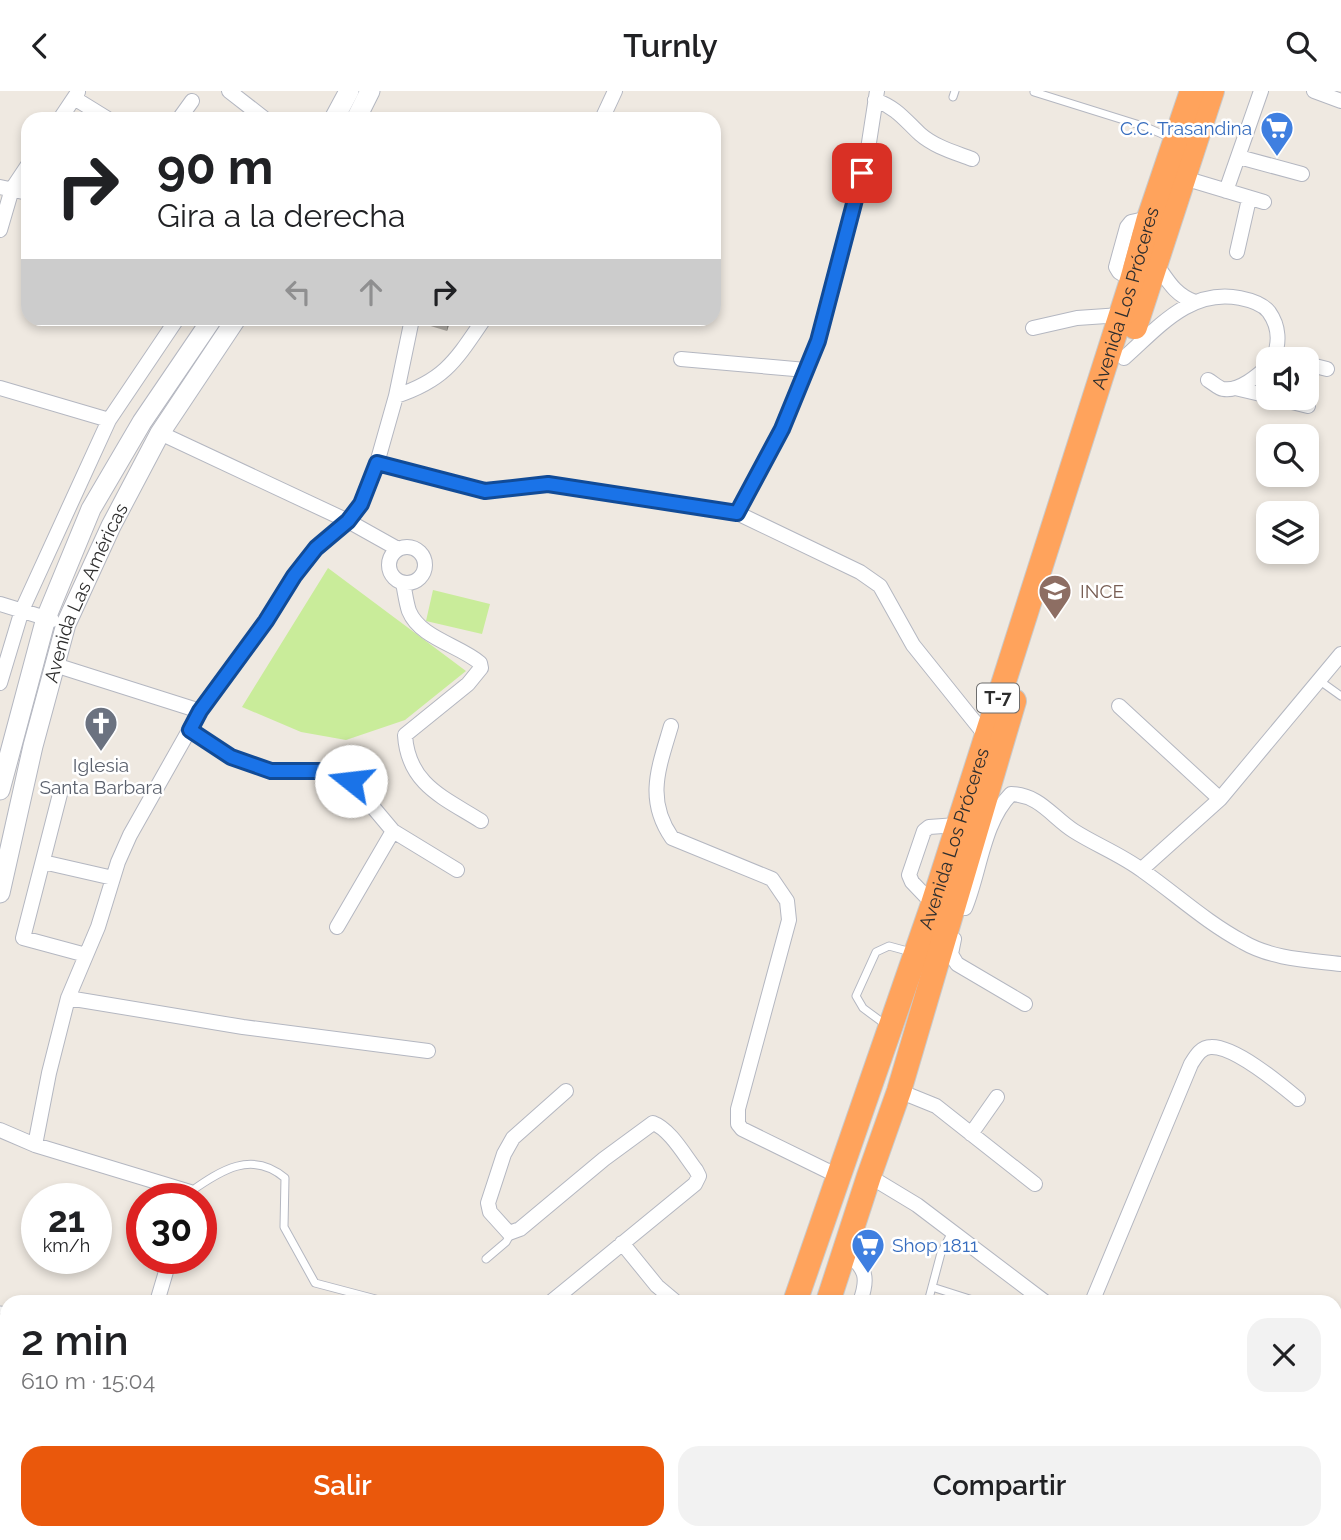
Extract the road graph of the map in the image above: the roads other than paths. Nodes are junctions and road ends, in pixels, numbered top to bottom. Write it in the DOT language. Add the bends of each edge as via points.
graph roads {
  1 [pos="229,91"];
  2 [pos="349,91"];
  3 [pos="370,91"];
  4 [pos="615,91"];
  5 [pos="1192,91"];
  6 [pos="1212,91"];
  7 [pos="1261,91"];
  8 [pos="1314,91"];
  9 [pos="1034,92"];
  10 [pos="76,94"];
  11 [pos="876,95"];
  12 [pos="192,101"];
  13 [pos="1341,101"];
  14 [pos="64,112"];
  15 [pos="99,112"];
  16 [pos="184,112"];
  17 [pos="256,112"];
  18 [pos="338,112"];
  19 [pos="360,112"];
  20 [pos="605,112"];
  21 [pos="1175,139"];
  22 [pos="1239,157"];
  23 [pos="972,159"];
  24 [pos="21,173"];
  25 [pos="1302,174"];
  26 [pos="1184,178"];
  27 [pos="6,188"];
  28 [pos="1226,191"];
  29 [pos="1249,199"];
  30 [pos="1264,202"];
  31 [pos="0,230"];
  32 [pos="1237,253"];
  33 [pos="1156,264"];
  34 [pos="1174,290"];
  35 [pos="1195,302"];
  36 [pos="1121,315"];
  37 [pos="172,326"];
  38 [pos="207,326"];
  39 [pos="231,326"];
  40 [pos="411,326"];
  41 [pos="479,326"];
  42 [pos="1159,327"];
  43 [pos="1033,328"];
  44 [pos="1276,347"];
  45 [pos="1124,358"];
  46 [pos="681,359"];
  47 [pos="1319,367"];
  48 [pos="1326,369"];
  49 [pos="806,370"];
  50 [pos="1256,376"];
  51 [pos="1208,380"];
  52 [pos="0,388"];
  53 [pos="1235,388"];
  54 [pos="1256,393"];
  55 [pos="396,395"];
  56 [pos="109,420"];
  57 [pos="160,433"];
  58 [pos="377,463"];
  59 [pos="737,513"];
  60 [pos="348,521"];
  61 [pos="398,549"];
  62 [pos="403,583"];
  63 [pos="0,604"];
  64 [pos="22,610"];
  65 [pos="46,618"];
  66 [pos="66,624"];
  67 [pos="1341,654"];
  68 [pos="55,665"];
  69 [pos="1320,681"];
  70 [pos="0,683"];
  71 [pos="1341,696"];
  72 [pos="1119,706"];
  73 [pos="200,711"];
  74 [pos="671,726"];
  75 [pos="190,730"];
  76 [pos="986,736"];
  77 [pos="0,790"];
  78 [pos="60,794"];
  79 [pos="1220,799"];
  80 [pos="481,821"];
  81 [pos="393,831"];
  82 [pos="43,862"];
  83 [pos="1142,869"];
  84 [pos="457,870"];
  85 [pos="113,878"];
  86 [pos="0,894"];
  87 [pos="952,925"];
  88 [pos="337,927"];
  89 [pos="915,953"];
  90 [pos="86,955"];
  91 [pos="1341,964"];
  92 [pos="68,998"];
  93 [pos="1026,1004"];
  94 [pos="891,1028"];
  95 [pos="428,1051"];
  96 [pos="566,1091"];
  97 [pos="899,1091"];
  98 [pos="997,1097"];
  99 [pos="1298,1099"];
  100 [pos="0,1129"];
  101 [pos="971,1134"];
  102 [pos="35,1145"];
  103 [pos="838,1176"];
  104 [pos="869,1176"];
  105 [pos="152,1183"];
  106 [pos="203,1183"];
  107 [pos="1035,1184"];
  108 [pos="952,1231"];
  109 [pos="511,1233"];
  110 [pos="622,1243"];
  111 [pos="846,1252"];
  112 [pos="486,1259"];
  113 [pos="165,1274"];
  114 [pos="932,1287"];
  115 [pos="159,1295"];
  116 [pos="360,1295"];
  117 [pos="559,1295"];
  118 [pos="668,1295"];
  119 [pos="797,1295"];
  120 [pos="831,1295"];
  121 [pos="863,1295"];
  122 [pos="930,1295"];
  123 [pos="957,1295"];
  124 [pos="1036,1295"];
  125 [pos="1095,1295"];
  1 -- 17 [label="street"];
  2 -- 18 [label="street"];
  3 -- 19 [label="street"];
  4 -- 20 [label="street"];
  5 -- 21 [label="highway, Avenida Los Próceres / T-7"];
  6 -- 26 [label="highway, Avenida Los Próceres / T-7"];
  7 -- 22 [label="street"];
  8 -- 13 [label="street"];
  9 -- 21 [label="lane"];
  10 -- 14 [label="street"];
  10 -- 15 [label="street"];
  11 -- 23 [label="street" via="937,146"];
  11 -- 49 [label="street" via="868,149 818,341"];
  12 -- 16 [label="street"];
  21 -- 36 [label="highway, Avenida Los Próceres / T-7"];
  22 -- 25 [label="street"];
  22 -- 28 [label="street"];
  24 -- 27 [label="street"];
  26 -- 28 [label="street"];
  26 -- 33 [label="highway, Avenida Los Próceres / T-7"];
  27 -- 31 [label="street"];
  28 -- 29 [label="street"];
  29 -- 30 [label="street"];
  29 -- 32 [label="street"];
  33 -- 34 [label="street"];
  33 -- 45 [label="highway, Avenida Los Próceres / T-7"];
  34 -- 35 [label="street"];
  34 -- 42 [label="street"];
  35 -- 42 [label="street"];
  35 -- 44 [label="street" via="1229,296 1266,308 1277,328"];
  36 -- 43 [label="street"];
  36 -- 76 [label="highway, Avenida Los Próceres / T-7"];
  37 -- 56 [label="street"];
  38 -- 65 [label="street, Avenida Las Américas" via="142,422 91,509"];
  39 -- 57 [label="street, Avenida Las Américas"];
  40 -- 55 [label="street"];
  41 -- 55 [label="street" via="439,377"];
  42 -- 45 [label="street"];
  45 -- 87 [label="highway, Avenida Los Próceres / T-7" via="1026,658"];
  46 -- 49 [label="street"];
  47 -- 48 [label="street"];
  49 -- 59 [label="street" via="782,429"];
  50 -- 53 [label="street"];
  51 -- 53 [label="street" via="1222,389"];
  52 -- 56 [label="street"];
  53 -- 54 [label="street"];
  55 -- 58 [label="street"];
  56 -- 64 [label="street"];
  57 -- 60 [label="street"];
  57 -- 66 [label="street, Avenida Las Américas"];
  58 -- 59 [label="street" via="485,491 548,484"];
  58 -- 60 [label="street" via="361,504"];
  59 -- 76 [label="street" via="880,586 914,645"];
  60 -- 61 [label="street"];
  60 -- 73 [label="street" via="301,567"];
  61 -- 62 [label="street" via="389,565 393,576"];
  61 -- 62 [label="street" via="411,548 421,554 425,566 420,577"];
  62 -- 80 [label="street" via="409,610 419,627 472,656 481,668 405,735 406,752 425,785"];
  63 -- 64 [label="street"];
  64 -- 65 [label="street"];
  64 -- 70 [label="street"];
  65 -- 66 [label="street"];
  65 -- 77 [label="street, Avenida Las Américas"];
  66 -- 68 [label="street, Avenida Las Américas"];
  67 -- 69 [label="street"];
  68 -- 73 [label="street"];
  68 -- 86 [label="street, Avenida Las Américas"];
  69 -- 71 [label="lane"];
  69 -- 79 [label="street"];
  72 -- 79 [label="street"];
  73 -- 75 [label="street"];
  74 -- 103 [label="street" via="655,789 662,824 672,838 772,879 787,901 789,920 738,1109 738,1124"];
  75 -- 81 [label="street" via="231,757 271,771 319,771 351,781"];
  75 -- 85 [label="street" via="130,835"];
  76 -- 89 [label="highway, Avenida Los Próceres / T-7"];
  78 -- 82 [label="street"];
  79 -- 83 [label="street"];
  81 -- 84 [label="street"];
  81 -- 88 [label="street"];
  82 -- 85 [label="street"];
  82 -- 90 [label="street" via="23,938"];
  83 -- 87 [label="street" via="1072,830 1038,801 1012,794 992,826 966,904"];
  83 -- 91 [label="street" via="1244,943 1273,954"];
  85 -- 90 [label="street"];
  87 -- 93 [label="street" via="951,954 957,964"];
  87 -- 97 [label="highway, Avenida Los Próceres / T-7"];
  89 -- 94 [label="highway, Avenida Los Próceres / T-7"];
  89 -- 94 [label="lane" via="883,947 856,996 863,1008"];
  90 -- 92 [label="street"];
  92 -- 95 [label="street"];
  92 -- 102 [label="street"];
  94 -- 103 [label="highway, Avenida Los Próceres / T-7"];
  96 -- 109 [label="street" via="513,1138 503,1154 488,1203 501,1227"];
  97 -- 101 [label="street" via="936,1106"];
  97 -- 104 [label="highway, Avenida Los Próceres / T-7"];
  98 -- 101 [label="street"];
  99 -- 125 [label="street" via="1235,1054 1211,1047 1199,1051"];
  100 -- 102 [label="street"];
  101 -- 107 [label="street"];
  102 -- 105 [label="street"];
  103 -- 119 [label="highway, Avenida Los Próceres / T-7"];
  104 -- 108 [label="street"];
  104 -- 111 [label="highway, Avenida Los Próceres / T-7"];
  106 -- 116 [label="lane" via="253,1162 273,1168 285,1178 284,1227 315,1283"];
  108 -- 114 [label="lane"];
  108 -- 124 [label="street"];
  109 -- 110 [label="street" via="647,1126 657,1124 698,1178"];
  109 -- 112 [label="lane"];
  110 -- 117 [label="street"];
  110 -- 118 [label="street"];
  111 -- 120 [label="highway, Avenida Los Próceres / T-7"];
  111 -- 121 [label="street" via="864,1272 867,1284"];
  113 -- 115 [label="street"];
  114 -- 122 [label="lane"];
  114 -- 123 [label="lane"];
}
